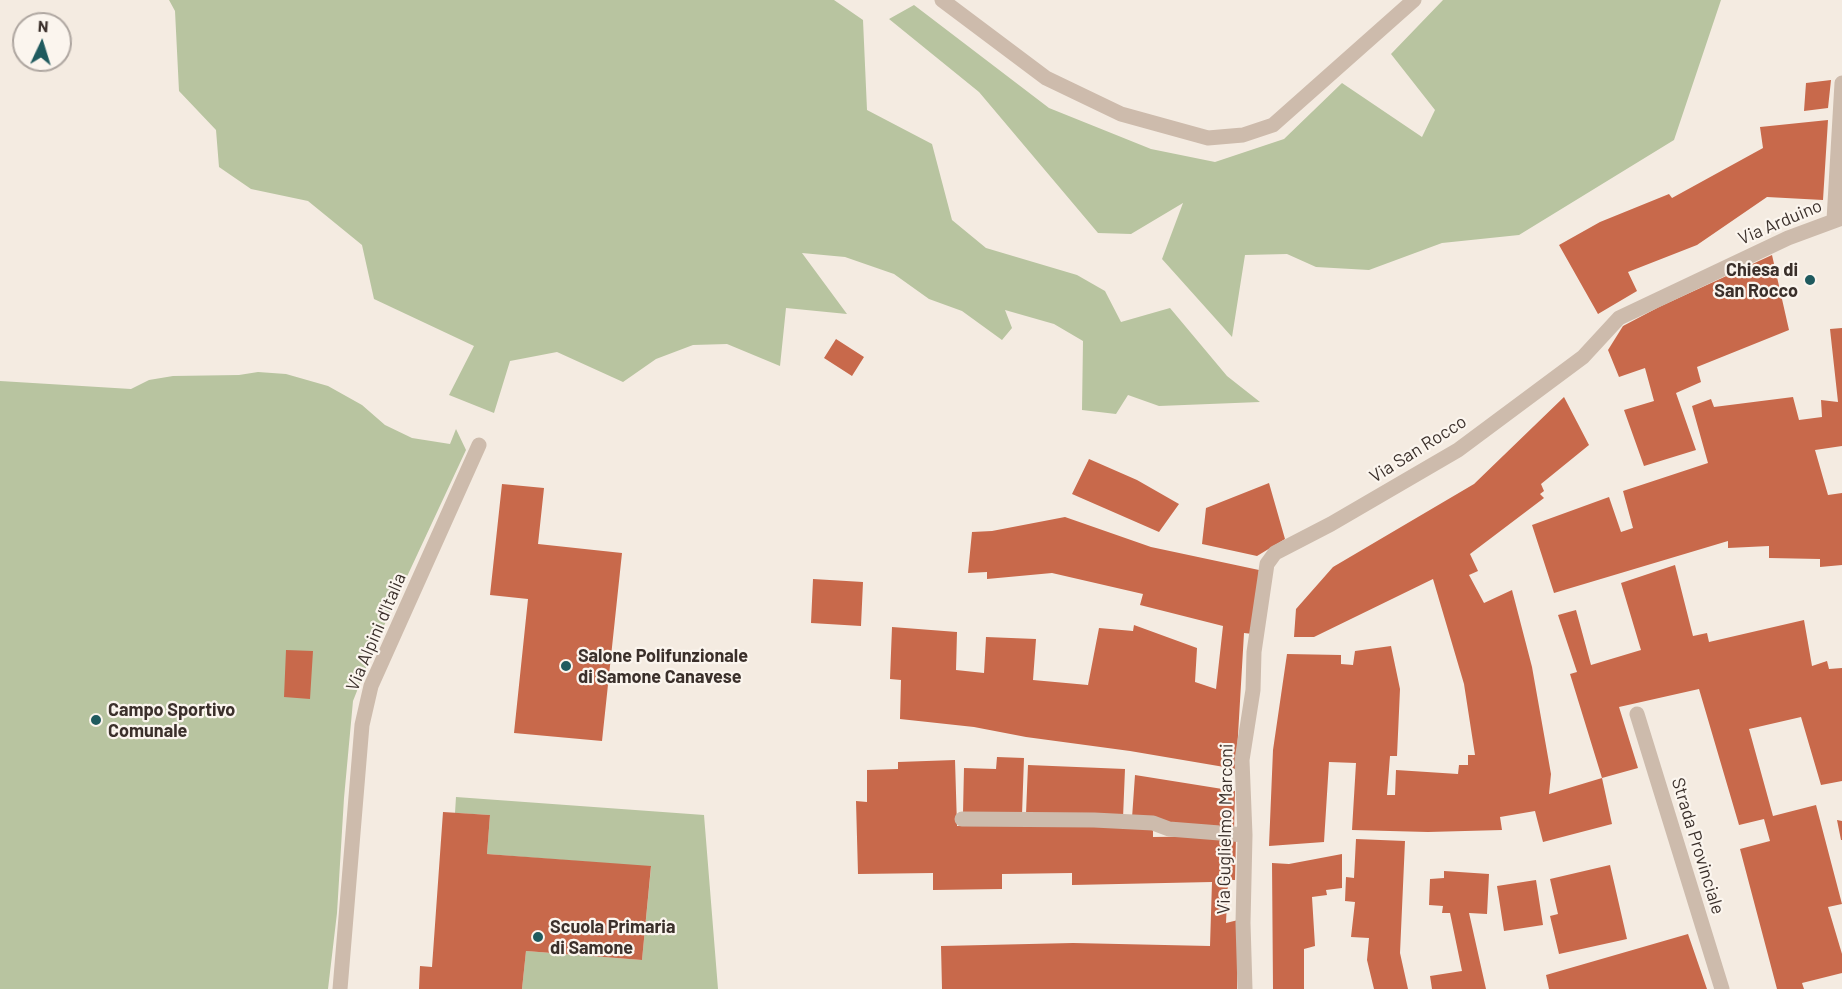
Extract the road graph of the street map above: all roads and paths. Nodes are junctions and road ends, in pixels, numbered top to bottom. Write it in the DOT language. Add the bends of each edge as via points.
graph roads {
  1 [pos="942,0"];
  2 [pos="1414,0"];
  3 [pos="1842,83"];
  4 [pos="1838,219"];
  5 [pos="1583,357"];
  6 [pos="479,445"];
  7 [pos="1267,564"];
  8 [pos="1637,714"];
  9 [pos="962,819"];
  10 [pos="1245,835"];
  11 [pos="340,989"];
  12 [pos="1245,989"];
  13 [pos="1722,989"];
  1 -- 2 [label="street" via="1046,78 1121,114 1208,138 1243,135 1273,125"];
  3 -- 4 [label="street"];
  4 -- 5 [label="street, Via Arduino" via="1788,238 1619,318"];
  5 -- 7 [label="street, Via San Rocco" via="1458,450 1275,553"];
  6 -- 11 [label="street, Via Alpini d'Italia" via="370,686 362,725"];
  7 -- 10 [label="street, Via Guglielmo Marconi" via="1242,760"];
  8 -- 13 [label="street, Strada Provinciale"];
  9 -- 10 [label="street" via="1153,823 1169,829"];
  10 -- 12 [label="street, Via Guglielmo Marconi"];
}
